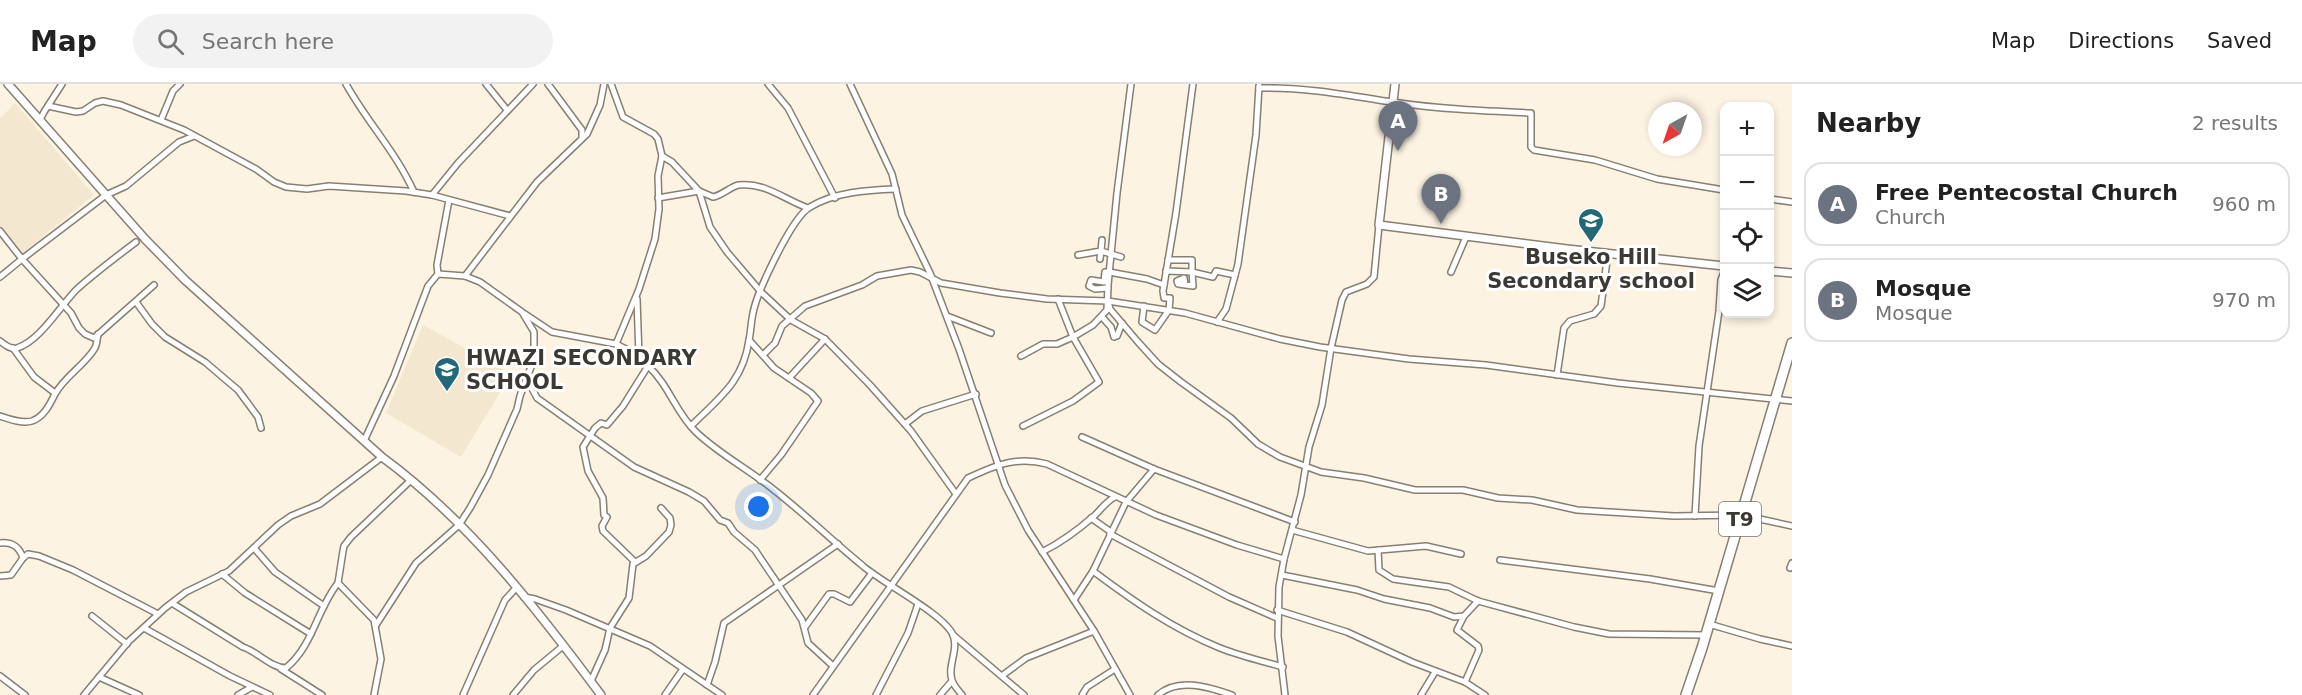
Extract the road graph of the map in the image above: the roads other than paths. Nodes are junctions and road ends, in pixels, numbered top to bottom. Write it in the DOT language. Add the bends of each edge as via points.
graph roads {
  1 [pos="8,84"];
  2 [pos="62,84"];
  3 [pos="180,84"];
  4 [pos="346,84"];
  5 [pos="486,84"];
  6 [pos="533,84"];
  7 [pos="548,84"];
  8 [pos="604,84"];
  9 [pos="610,84"];
  10 [pos="768,84"];
  11 [pos="850,84"];
  12 [pos="1131,84"];
  13 [pos="1193,84"];
  14 [pos="1395,84"];
  15 [pos="1259,86"];
  16 [pos="1393,102"];
  17 [pos="48,106"];
  18 [pos="507,110"];
  19 [pos="40,120"];
  20 [pos="161,120"];
  21 [pos="194,136"];
  22 [pos="582,138"];
  23 [pos="662,156"];
  24 [pos="896,189"];
  25 [pos="1720,189"];
  26 [pos="699,191"];
  27 [pos="414,192"];
  28 [pos="106,195"];
  29 [pos="432,195"];
  30 [pos="658,198"];
  31 [pos="835,198"];
  32 [pos="449,200"];
  33 [pos="1774,200"];
  34 [pos="1792,202"];
  35 [pos="808,208"];
  36 [pos="510,216"];
  37 [pos="1379,225"];
  38 [pos="0,231"];
  39 [pos="1467,237"];
  40 [pos="1102,240"];
  41 [pos="1113,241"];
  42 [pos="136,242"];
  43 [pos="1122,242"];
  44 [pos="1101,251"];
  45 [pos="1608,254"];
  46 [pos="1078,255"];
  47 [pos="1111,255"];
  48 [pos="1121,257"];
  49 [pos="22,259"];
  50 [pos="1100,259"];
  51 [pos="1168,260"];
  52 [pos="1720,265"];
  53 [pos="1166,271"];
  54 [pos="1774,271"];
  55 [pos="1109,272"];
  56 [pos="1192,272"];
  57 [pos="1451,272"];
  58 [pos="1792,273"];
  59 [pos="438,274"];
  60 [pos="1235,275"];
  61 [pos="465,276"];
  62 [pos="931,277"];
  63 [pos="0,278"];
  64 [pos="154,285"];
  65 [pos="1164,285"];
  66 [pos="1185,285"];
  67 [pos="1108,288"];
  68 [pos="761,292"];
  69 [pos="637,295"];
  70 [pos="1720,296"];
  71 [pos="1059,299"];
  72 [pos="1108,301"];
  73 [pos="136,302"];
  74 [pos="62,304"];
  75 [pos="1144,306"];
  76 [pos="1169,310"];
  77 [pos="522,312"];
  78 [pos="947,316"];
  79 [pos="1102,317"];
  80 [pos="791,320"];
  81 [pos="1122,322"];
  82 [pos="1217,322"];
  83 [pos="990,333"];
  84 [pos="98,334"];
  85 [pos="1073,337"];
  86 [pos="825,339"];
  87 [pos="749,340"];
  88 [pos="0,341"];
  89 [pos="1792,343"];
  90 [pos="616,344"];
  91 [pos="13,348"];
  92 [pos="1331,348"];
  93 [pos="763,354"];
  94 [pos="1022,356"];
  95 [pos="639,357"];
  96 [pos="648,366"];
  97 [pos="1557,375"];
  98 [pos="789,378"];
  99 [pos="526,379"];
  100 [pos="1707,392"];
  101 [pos="56,393"];
  102 [pos="976,394"];
  103 [pos="1776,399"];
  104 [pos="1792,401"];
  105 [pos="0,416"];
  106 [pos="905,424"];
  107 [pos="691,426"];
  108 [pos="1023,426"];
  109 [pos="261,428"];
  110 [pos="590,435"];
  111 [pos="1082,437"];
  112 [pos="364,441"];
  113 [pos="382,457"];
  114 [pos="998,465"];
  115 [pos="1305,467"];
  116 [pos="1154,469"];
  117 [pos="411,480"];
  118 [pos="760,480"];
  119 [pos="956,494"];
  120 [pos="1115,497"];
  121 [pos="1126,502"];
  122 [pos="661,508"];
  123 [pos="1741,515"];
  124 [pos="1695,516"];
  125 [pos="1091,518"];
  126 [pos="1294,522"];
  127 [pos="459,525"];
  128 [pos="1792,526"];
  129 [pos="1292,530"];
  130 [pos="1111,533"];
  131 [pos="0,543"];
  132 [pos="838,544"];
  133 [pos="254,548"];
  134 [pos="1378,550"];
  135 [pos="1042,552"];
  136 [pos="1461,554"];
  137 [pos="23,558"];
  138 [pos="1284,559"];
  139 [pos="1500,560"];
  140 [pos="635,562"];
  141 [pos="1093,571"];
  142 [pos="872,573"];
  143 [pos="222,574"];
  144 [pos="1282,575"];
  145 [pos="0,576"];
  146 [pos="338,583"];
  147 [pos="779,586"];
  148 [pos="890,586"];
  149 [pos="516,588"];
  150 [pos="1719,591"];
  151 [pos="524,597"];
  152 [pos="1074,600"];
  153 [pos="1479,601"];
  154 [pos="172,603"];
  155 [pos="918,604"];
  156 [pos="324,606"];
  157 [pos="1277,610"];
  158 [pos="158,614"];
  159 [pos="92,616"];
  160 [pos="1464,616"];
  161 [pos="1278,618"];
  162 [pos="1709,624"];
  163 [pos="375,626"];
  164 [pos="144,627"];
  165 [pos="805,627"];
  166 [pos="610,628"];
  167 [pos="1094,631"];
  168 [pos="311,634"];
  169 [pos="953,635"];
  170 [pos="1706,635"];
  171 [pos="127,644"];
  172 [pos="563,645"];
  173 [pos="1792,646"];
  174 [pos="833,666"];
  175 [pos="1283,667"];
  176 [pos="280,668"];
  177 [pos="683,669"];
  178 [pos="1115,669"];
  179 [pos="1435,672"];
  180 [pos="1003,675"];
  181 [pos="0,676"];
  182 [pos="99,677"];
  183 [pos="591,681"];
  184 [pos="952,681"];
  185 [pos="1465,682"];
  186 [pos="707,685"];
  187 [pos="252,687"];
  188 [pos="25,695"];
  189 [pos="84,695"];
  190 [pos="139,695"];
  191 [pos="238,695"];
  192 [pos="270,695"];
  193 [pos="322,695"];
  194 [pos="374,695"];
  195 [pos="463,695"];
  196 [pos="513,695"];
  197 [pos="601,695"];
  198 [pos="665,695"];
  199 [pos="722,695"];
  200 [pos="813,695"];
  201 [pos="876,695"];
  202 [pos="940,695"];
  203 [pos="962,695"];
  204 [pos="1024,695"];
  205 [pos="1082,695"];
  206 [pos="1130,695"];
  207 [pos="1158,695"];
  208 [pos="1232,695"];
  209 [pos="1286,695"];
  210 [pos="1421,695"];
  211 [pos="1485,695"];
  212 [pos="1686,695"];
  1 -- 19 [label="street"];
  2 -- 17 [label="street"];
  3 -- 20 [label="street"];
  4 -- 27 [label="street" via="399,161"];
  5 -- 18 [label="street"];
  6 -- 18 [label="street"];
  7 -- 22 [label="street" via="582,130"];
  8 -- 22 [label="street" via="594,121"];
  9 -- 23 [label="street" via="623,117 654,134"];
  10 -- 31 [label="street" via="788,108"];
  11 -- 24 [label="street"];
  12 -- 41 [label="street"];
  13 -- 51 [label="street"];
  14 -- 16 [label="street"];
  15 -- 16 [label="street" via="1346,93"];
  15 -- 60 [label="street" via="1254,155"];
  16 -- 25 [label="street" via="1531,113 1533,150"];
  16 -- 37 [label="street"];
  17 -- 19 [label="street"];
  17 -- 20 [label="street" via="76,112 103,101"];
  18 -- 29 [label="street"];
  19 -- 28 [label="street"];
  20 -- 21 [label="street"];
  21 -- 27 [label="street" via="286,187"];
  21 -- 28 [label="street" via="179,142 126,186"];
  22 -- 36 [label="street" via="537,182"];
  23 -- 26 [label="street"];
  23 -- 30 [label="street"];
  24 -- 31 [label="street"];
  24 -- 62 [label="street" via="902,215"];
  26 -- 30 [label="street"];
  26 -- 35 [label="street" via="713,197 737,185 767,188"];
  26 -- 68 [label="street" via="710,227"];
  27 -- 29 [label="street"];
  28 -- 49 [label="street"];
  28 -- 112 [label="street" via="185,280"];
  29 -- 32 [label="street"];
  30 -- 69 [label="street" via="655,239"];
  31 -- 35 [label="street"];
  32 -- 36 [label="street"];
  32 -- 59 [label="street"];
  33 -- 34 [label="street"];
  35 -- 68 [label="street" via="792,226"];
  36 -- 61 [label="street"];
  37 -- 39 [label="street"];
  37 -- 92 [label="street" via="1374,277 1346,292"];
  38 -- 49 [label="street"];
  39 -- 45 [label="street"];
  39 -- 57 [label="street"];
  40 -- 44 [label="street"];
  41 -- 43 [label="street"];
  41 -- 47 [label="street"];
  42 -- 74 [label="street"];
  44 -- 46 [label="street"];
  44 -- 47 [label="street"];
  44 -- 50 [label="street"];
  45 -- 52 [label="street"];
  45 -- 97 [label="street" via="1601,306 1594,314 1570,321 1564,328"];
  47 -- 48 [label="street"];
  47 -- 55 [label="street"];
  49 -- 63 [label="street"];
  49 -- 74 [label="street"];
  51 -- 53 [label="street"];
  51 -- 56 [label="street" via="1192,260"];
  53 -- 56 [label="street"];
  53 -- 65 [label="street"];
  54 -- 58 [label="street"];
  55 -- 65 [label="street"];
  55 -- 67 [label="street"];
  55 -- 67 [label="street" via="1105,272 1104,282 1091,280 1089,286"];
  56 -- 60 [label="street" via="1213,277 1216,271"];
  56 -- 66 [label="street" via="1193,286"];
  59 -- 61 [label="street"];
  59 -- 112 [label="street" via="428,286"];
  60 -- 82 [label="street" via="1226,309"];
  61 -- 77 [label="street"];
  62 -- 71 [label="street" via="941,283"];
  62 -- 78 [label="street"];
  62 -- 80 [label="street" via="911,270 877,276 805,306"];
  64 -- 73 [label="street"];
  65 -- 76 [label="street" via="1164,298 1170,298"];
  67 -- 72 [label="street"];
  68 -- 80 [label="street"];
  68 -- 87 [label="street"];
  69 -- 90 [label="street"];
  69 -- 95 [label="street"];
  70 -- 100 [label="street"];
  71 -- 72 [label="street"];
  71 -- 85 [label="street"];
  72 -- 75 [label="street"];
  72 -- 79 [label="street"];
  72 -- 81 [label="street"];
  73 -- 84 [label="street"];
  73 -- 109 [label="street" via="165,337 205,362 238,390 258,417"];
  74 -- 84 [label="street" via="85,334 94,338"];
  74 -- 91 [label="street" via="36,336"];
  75 -- 76 [label="street"];
  75 -- 76 [label="street" via="1142,322 1155,330"];
  76 -- 82 [label="street"];
  77 -- 90 [label="street" via="552,332"];
  77 -- 99 [label="street" via="536,344"];
  78 -- 83 [label="street"];
  78 -- 102 [label="street"];
  79 -- 81 [label="street" via="1112,327 1114,337"];
  79 -- 85 [label="street"];
  80 -- 86 [label="street"];
  80 -- 93 [label="street" via="782,326 776,344"];
  81 -- 115 [label="street" via="1158,364 1231,418 1258,444"];
  82 -- 92 [label="street"];
  84 -- 101 [label="street" via="96,346"];
  85 -- 94 [label="street" via="1057,344 1043,344"];
  85 -- 108 [label="street" via="1099,382 1073,401"];
  86 -- 98 [label="street"];
  86 -- 106 [label="street"];
  87 -- 93 [label="street"];
  87 -- 107 [label="street" via="743,368 733,383"];
  88 -- 91 [label="street"];
  89 -- 103 [label="highway, T9"];
  90 -- 95 [label="street"];
  91 -- 101 [label="street" via="34,377"];
  92 -- 97 [label="street"];
  92 -- 115 [label="street" via="1322,405"];
  93 -- 98 [label="street"];
  95 -- 96 [label="street"];
  96 -- 107 [label="street"];
  96 -- 110 [label="street" via="623,406 607,425 601,423"];
  97 -- 100 [label="street"];
  98 -- 118 [label="street" via="818,401"];
  99 -- 110 [label="street" via="537,398"];
  99 -- 127 [label="street" via="517,410 488,475"];
  100 -- 103 [label="street"];
  100 -- 124 [label="street"];
  101 -- 105 [label="street" via="39,417 30,422"];
  102 -- 106 [label="street" via="922,411"];
  102 -- 114 [label="street"];
  103 -- 104 [label="street"];
  103 -- 123 [label="highway, T9"];
  106 -- 119 [label="street"];
  107 -- 118 [label="street"];
  110 -- 140 [label="street" via="583,447 588,471 603,498 607,517 603,531"];
  110 -- 147 [label="street" via="634,467 704,501 751,545"];
  111 -- 116 [label="street"];
  112 -- 113 [label="street"];
  113 -- 117 [label="street"];
  113 -- 133 [label="street" via="320,504 278,525"];
  114 -- 119 [label="street" via="968,478"];
  114 -- 120 [label="street" via="1030,459"];
  114 -- 135 [label="street" via="1015,506"];
  115 -- 124 [label="street" via="1415,490 1463,490 1577,510"];
  115 -- 126 [label="street"];
  116 -- 121 [label="street"];
  116 -- 126 [label="street"];
  117 -- 127 [label="street"];
  117 -- 146 [label="street" via="344,546"];
  118 -- 132 [label="street"];
  119 -- 148 [label="street"];
  120 -- 121 [label="street"];
  120 -- 125 [label="street"];
  121 -- 130 [label="street"];
  121 -- 138 [label="street"];
  122 -- 140 [label="street" via="670,518 669,532"];
  123 -- 124 [label="street"];
  123 -- 128 [label="street"];
  123 -- 150 [label="highway, T9"];
  125 -- 130 [label="street"];
  125 -- 135 [label="street" via="1070,537"];
  126 -- 129 [label="street"];
  127 -- 149 [label="street"];
  127 -- 163 [label="street" via="419,560"];
  129 -- 134 [label="street" via="1341,545"];
  129 -- 138 [label="street"];
  130 -- 141 [label="street"];
  130 -- 161 [label="street" via="1200,583"];
  131 -- 137 [label="street" via="16,546"];
  132 -- 142 [label="street"];
  132 -- 147 [label="street"];
  133 -- 143 [label="street"];
  133 -- 156 [label="street" via="275,572"];
  134 -- 136 [label="street" via="1426,546"];
  134 -- 153 [label="street" via="1379,570 1393,579 1449,587"];
  135 -- 152 [label="street"];
  137 -- 145 [label="street" via="11,575"];
  137 -- 158 [label="street" via="34,554 67,567"];
  138 -- 144 [label="street"];
  139 -- 150 [label="street"];
  140 -- 166 [label="street" via="628,598"];
  141 -- 152 [label="street"];
  141 -- 175 [label="street" via="1136,604 1171,624 1221,648"];
  142 -- 148 [label="street"];
  142 -- 165 [label="street" via="850,603 834,594 827,596"];
  143 -- 154 [label="street"];
  143 -- 168 [label="street"];
  144 -- 157 [label="street"];
  144 -- 160 [label="street" via="1357,590 1454,617"];
  146 -- 156 [label="street"];
  146 -- 163 [label="street" via="368,612"];
  147 -- 165 [label="street"];
  147 -- 186 [label="street" via="724,623"];
  148 -- 155 [label="street"];
  148 -- 174 [label="street"];
  149 -- 151 [label="street"];
  149 -- 195 [label="street" via="505,600"];
  150 -- 162 [label="highway, T9"];
  151 -- 166 [label="street"];
  151 -- 172 [label="street"];
  152 -- 167 [label="street"];
  153 -- 160 [label="street"];
  153 -- 170 [label="street" via="1609,634"];
  154 -- 158 [label="street"];
  154 -- 176 [label="street"];
  155 -- 169 [label="street"];
  155 -- 201 [label="street" via="908,633"];
  156 -- 168 [label="street"];
  157 -- 161 [label="street"];
  157 -- 179 [label="street" via="1347,632"];
  158 -- 164 [label="street"];
  159 -- 171 [label="street"];
  160 -- 185 [label="street" via="1457,630 1479,650"];
  161 -- 175 [label="street"];
  162 -- 170 [label="highway, T9"];
  162 -- 173 [label="street"];
  163 -- 194 [label="street" via="381,659"];
  164 -- 171 [label="street"];
  164 -- 187 [label="street"];
  165 -- 174 [label="street" via="808,643"];
  166 -- 177 [label="street" via="650,646"];
  166 -- 183 [label="street"];
  167 -- 178 [label="street"];
  167 -- 180 [label="street" via="1026,658"];
  168 -- 176 [label="street" via="294,662"];
  169 -- 180 [label="street"];
  169 -- 184 [label="street"];
  170 -- 212 [label="highway, T9"];
  171 -- 182 [label="street"];
  172 -- 183 [label="street"];
  172 -- 196 [label="street"];
  174 -- 200 [label="street"];
  175 -- 209 [label="street"];
  176 -- 193 [label="street"];
  177 -- 186 [label="street"];
  177 -- 198 [label="street"];
  178 -- 205 [label="street" via="1087,687"];
  178 -- 206 [label="street"];
  179 -- 185 [label="street"];
  179 -- 210 [label="street"];
  180 -- 204 [label="street"];
  181 -- 188 [label="street"];
  182 -- 189 [label="street"];
  182 -- 190 [label="street"];
  183 -- 197 [label="street"];
  184 -- 202 [label="street"];
  184 -- 203 [label="street"];
  185 -- 211 [label="street"];
  186 -- 199 [label="street"];
  187 -- 191 [label="street"];
  187 -- 192 [label="street"];
  207 -- 208 [label="street" via="1170,687 1193,685"];
}
